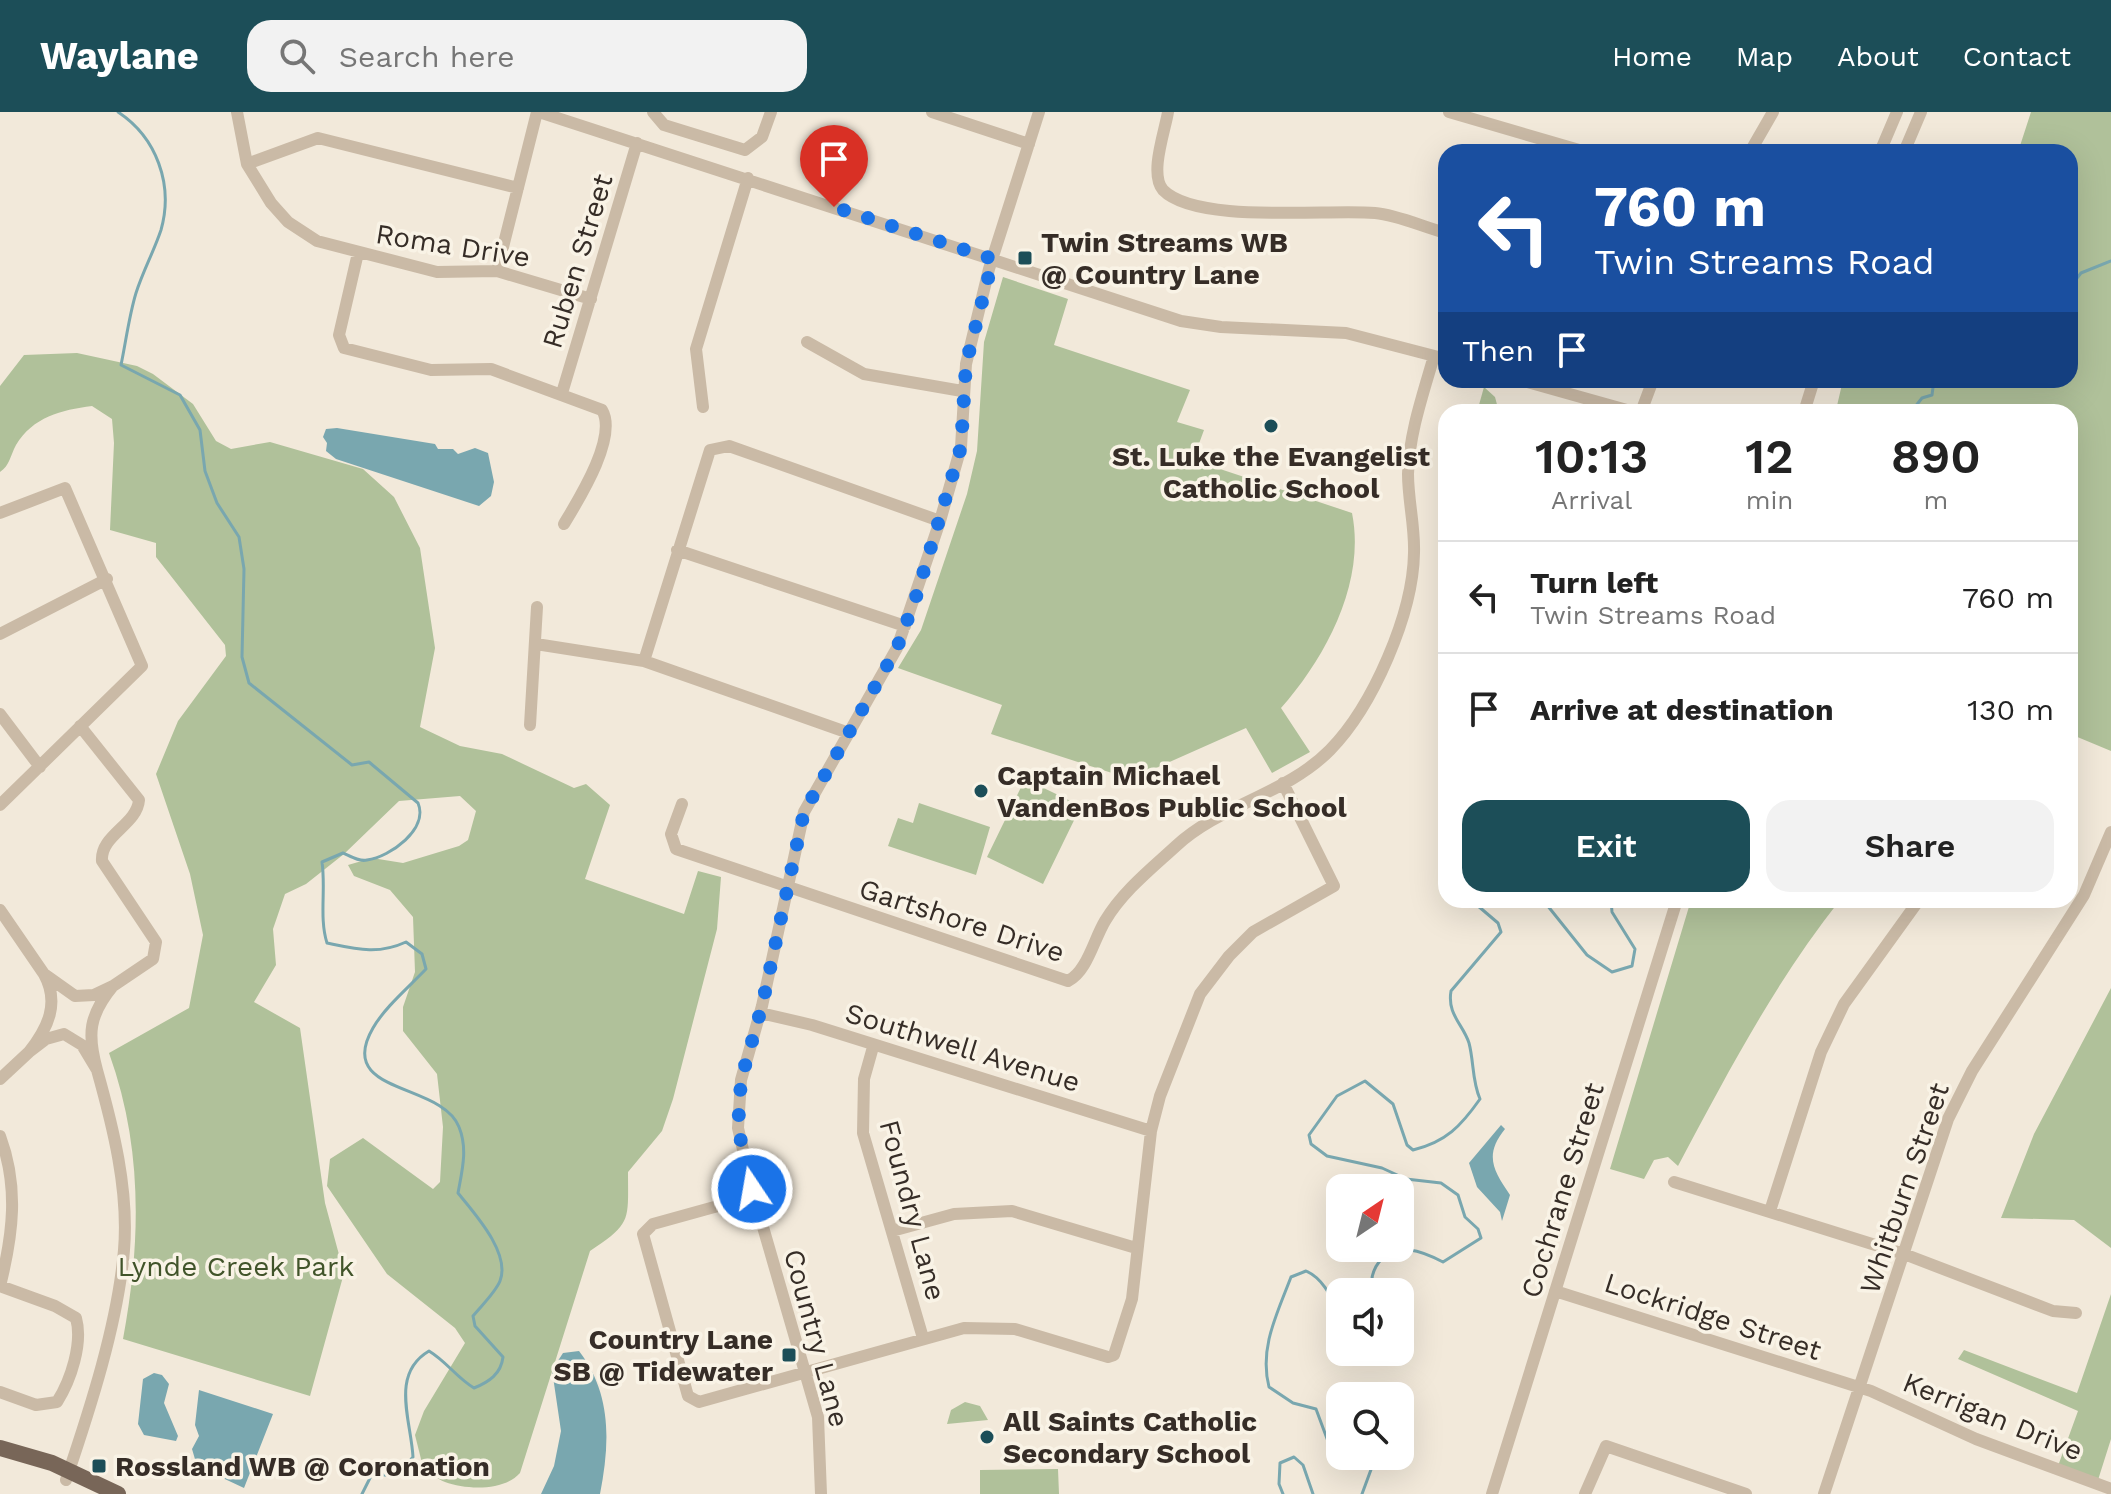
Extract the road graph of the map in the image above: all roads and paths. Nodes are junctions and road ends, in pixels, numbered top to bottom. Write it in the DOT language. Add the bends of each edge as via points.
graph roads {
  1 [pos="237,112"];
  2 [pos="538,112"];
  3 [pos="653,112"];
  4 [pos="771,112"];
  5 [pos="932,112"];
  6 [pos="1039,112"];
  7 [pos="1168,112"];
  8 [pos="1449,112"];
  9 [pos="1773,112"];
  10 [pos="1897,112"];
  11 [pos="1921,112"];
  12 [pos="637,143"];
  13 [pos="1029,144"];
  14 [pos="1559,144"];
  15 [pos="1755,144"];
  16 [pos="1883,144"];
  17 [pos="1907,144"];
  18 [pos="247,164"];
  19 [pos="748,178"];
  20 [pos="518,188"];
  21 [pos="1438,231"];
  22 [pos="358,253"];
  23 [pos="993,259"];
  24 [pos="497,271"];
  25 [pos="591,299"];
  26 [pos="807,342"];
  27 [pos="1438,356"];
  28 [pos="1438,363"];
  29 [pos="1548,388"];
  30 [pos="962,391"];
  31 [pos="562,393"];
  32 [pos="1606,404"];
  33 [pos="703,407"];
  34 [pos="0,513"];
  35 [pos="940,521"];
  36 [pos="564,524"];
  37 [pos="677,550"];
  38 [pos="107,579"];
  39 [pos="537,607"];
  40 [pos="905,626"];
  41 [pos="0,634"];
  42 [pos="536,644"];
  43 [pos="644,661"];
  44 [pos="0,714"];
  45 [pos="530,725"];
  46 [pos="80,726"];
  47 [pos="846,732"];
  48 [pos="40,767"];
  49 [pos="1283,783"];
  50 [pos="682,804"];
  51 [pos="0,805"];
  52 [pos="2111,832"];
  53 [pos="787,887"];
  54 [pos="2078,893"];
  55 [pos="2084,895"];
  56 [pos="2078,904"];
  57 [pos="1675,908"];
  58 [pos="1913,908"];
  59 [pos="2076,908"];
  60 [pos="0,910"];
  61 [pos="44,974"];
  62 [pos="116,984"];
  63 [pos="75,996"];
  64 [pos="51,1013"];
  65 [pos="760,1013"];
  66 [pos="90,1022"];
  67 [pos="64,1034"];
  68 [pos="873,1047"];
  69 [pos="29,1052"];
  70 [pos="97,1070"];
  71 [pos="0,1079"];
  72 [pos="1151,1131"];
  73 [pos="0,1136"];
  74 [pos="1674,1182"];
  75 [pos="754,1196"];
  76 [pos="1770,1211"];
  77 [pos="892,1231"];
  78 [pos="1136,1248"];
  79 [pos="1904,1254"];
  80 [pos="0,1286"];
  81 [pos="1555,1291"];
  82 [pos="2076,1313"];
  83 [pos="923,1338"];
  84 [pos="806,1371"];
  85 [pos="1857,1387"];
  86 [pos="0,1392"];
  87 [pos="4,1450"];
  88 [pos="68,1475"];
  89 [pos="820,1488"];
  90 [pos="2111,1489"];
  91 [pos="96,1494"];
  92 [pos="118,1494"];
  93 [pos="812,1494"];
  94 [pos="1492,1494"];
  95 [pos="1585,1494"];
  96 [pos="1746,1494"];
  97 [pos="1824,1494"];
  1 -- 18 [label="street"];
  2 -- 12 [label="street"];
  2 -- 20 [label="street"];
  3 -- 4 [label="street" via="664,125 745,150 762,137"];
  5 -- 13 [label="street"];
  6 -- 13 [label="street, Country Lane"];
  7 -- 21 [label="street" via="1157,176 1163,189 1179,199 1245,215 1378,213"];
  8 -- 14 [label="street"];
  9 -- 15 [label="street"];
  10 -- 16 [label="street"];
  11 -- 17 [label="street"];
  12 -- 19 [label="street"];
  12 -- 25 [label="street, Ruben Street"];
  13 -- 23 [label="street, Country Lane"];
  18 -- 20 [label="street" via="318,138"];
  18 -- 22 [label="street, Roma Drive" via="288,222 317,241"];
  19 -- 23 [label="street"];
  19 -- 33 [label="street" via="696,349"];
  20 -- 24 [label="street"];
  22 -- 24 [label="street, Roma Drive" via="437,272"];
  22 -- 31 [label="street" via="339,335 344,348 431,370 491,369"];
  23 -- 27 [label="street" via="1181,321 1346,333"];
  23 -- 30 [label="street, Country Lane"];
  24 -- 25 [label="street, Roma Drive"];
  25 -- 31 [label="street, Ruben Street"];
  26 -- 30 [label="street" via="864,374"];
  28 -- 49 [label="street, Gartshore Drive" via="1412,439 1408,475 1415,551 1411,591 1395,637 1354,721 1328,752"];
  29 -- 32 [label="street"];
  30 -- 35 [label="street, Country Lane" via="961,447"];
  31 -- 36 [label="street" via="602,410 608,426 588,483"];
  34 -- 38 [label="street" via="65,488"];
  35 -- 37 [label="street" via="729,446 710,450"];
  35 -- 40 [label="street, Country Lane"];
  37 -- 40 [label="street"];
  37 -- 43 [label="street"];
  38 -- 41 [label="street"];
  38 -- 46 [label="street" via="142,666"];
  39 -- 42 [label="street"];
  40 -- 47 [label="street, Country Lane"];
  42 -- 43 [label="street"];
  42 -- 45 [label="street"];
  43 -- 47 [label="street"];
  44 -- 48 [label="street"];
  46 -- 48 [label="street"];
  46 -- 62 [label="street" via="139,800 138,811 105,846 102,861 156,942 157,952"];
  47 -- 53 [label="street, Country Lane" via="804,812"];
  48 -- 51 [label="street"];
  49 -- 53 [label="street, Gartshore Drive" via="1191,832 1132,887 1107,918 1080,975 1068,981"];
  49 -- 72 [label="street" via="1334,886 1253,932 1200,994"];
  50 -- 53 [label="street, Gartshore Drive" via="671,834 676,849"];
  52 -- 55 [label="street, Whitburn Street"];
  53 -- 65 [label="street, Country Lane"];
  54 -- 55 [label="street"];
  55 -- 56 [label="street, Whitburn Street"];
  57 -- 81 [label="street, Cochrane Street"];
  58 -- 76 [label="street" via="1844,1004 1821,1052"];
  59 -- 79 [label="street, Whitburn Street" via="1954,1107"];
  60 -- 61 [label="street"];
  61 -- 63 [label="street"];
  61 -- 64 [label="street" via="53,996"];
  62 -- 63 [label="street" via="94,995"];
  62 -- 66 [label="street"];
  63 -- 64 [label="street" via="57,1002"];
  63 -- 66 [label="street" via="90,1009"];
  64 -- 67 [label="street" via="54,1026"];
  64 -- 69 [label="street"];
  65 -- 68 [label="street, Southwell Avenue"];
  65 -- 75 [label="street, Country Lane" via="741,1080 738,1128"];
  66 -- 67 [label="street" via="77,1035"];
  66 -- 70 [label="street"];
  67 -- 69 [label="street"];
  67 -- 70 [label="street" via="82,1045"];
  68 -- 72 [label="street, Southwell Avenue"];
  68 -- 77 [label="street, Foundry Lane" via="864,1079 863,1133"];
  69 -- 71 [label="street"];
  70 -- 88 [label="street" via="118,1158 124,1246 119,1287"];
  72 -- 78 [label="street"];
  73 -- 80 [label="street" via="11,1166 14,1200"];
  74 -- 76 [label="street"];
  75 -- 84 [label="street, Country Lane"];
  75 -- 84 [label="street" via="653,1224 643,1234 688,1396 699,1402"];
  76 -- 79 [label="street"];
  77 -- 78 [label="street" via="954,1214 1012,1211"];
  77 -- 83 [label="street, Foundry Lane"];
  78 -- 83 [label="street" via="1132,1299 1114,1355 1015,1329 964,1328"];
  79 -- 82 [label="street" via="2053,1311"];
  79 -- 85 [label="street, Whitburn Street"];
  80 -- 86 [label="street" via="76,1318 80,1332 57,1402 36,1405"];
  81 -- 85 [label="street, Lockridge Street"];
  81 -- 94 [label="street, Cochrane Street"];
  83 -- 84 [label="street"];
  84 -- 89 [label="street, Country Lane" via="818,1417"];
  85 -- 90 [label="street, Kerrigan Drive"];
  85 -- 97 [label="street, Whitburn Street"];
  87 -- 88 [label="main road" via="18,1451"];
  88 -- 91 [label="main road"];
  88 -- 92 [label="main road"];
  89 -- 93 [label="street, Country Lane"];
  95 -- 96 [label="street" via="1606,1446"];
}
